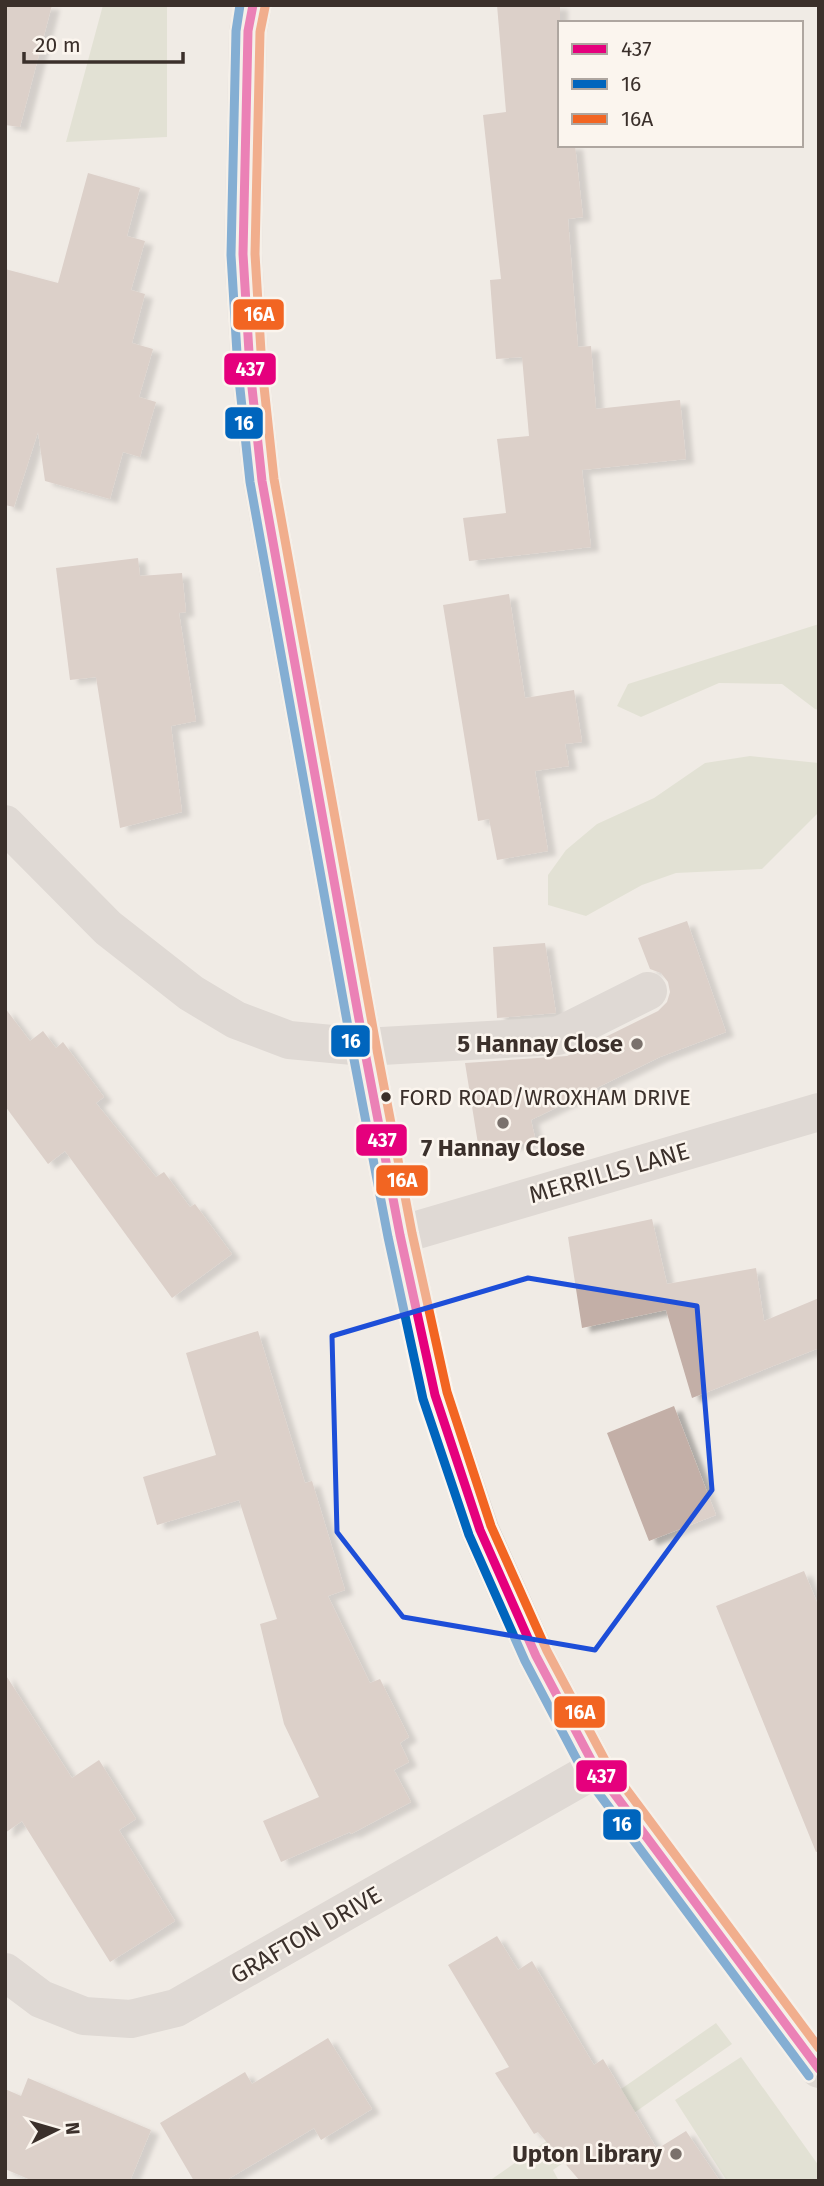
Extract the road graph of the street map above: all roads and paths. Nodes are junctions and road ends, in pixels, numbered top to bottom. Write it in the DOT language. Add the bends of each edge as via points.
graph roads {
  1 [pos="253,5"];
  2 [pos="5,824"];
  3 [pos="648,991"];
  4 [pos="364,1047"];
  5 [pos="819,1112"];
  6 [pos="400,1235"];
  7 [pos="596,1769"];
  8 [pos="5,1972"];
  9 [pos="819,2069"];
  1 -- 4 [label="street" via="248,31 243,254 260,468"];
  2 -- 4 [label="street" via="108,928 191,993 236,1020 289,1040"];
  3 -- 4 [label="street" via="558,1036"];
  4 -- 6 [label="street"];
  5 -- 6 [label="street, MERRILLS LANE"];
  6 -- 7 [label="street" via="435,1395 480,1531 533,1650"];
  7 -- 8 [label="street, GRAFTON DRIVE" via="176,2008 131,2019 84,2016 41,1999"];
  7 -- 9 [label="street"];
}
